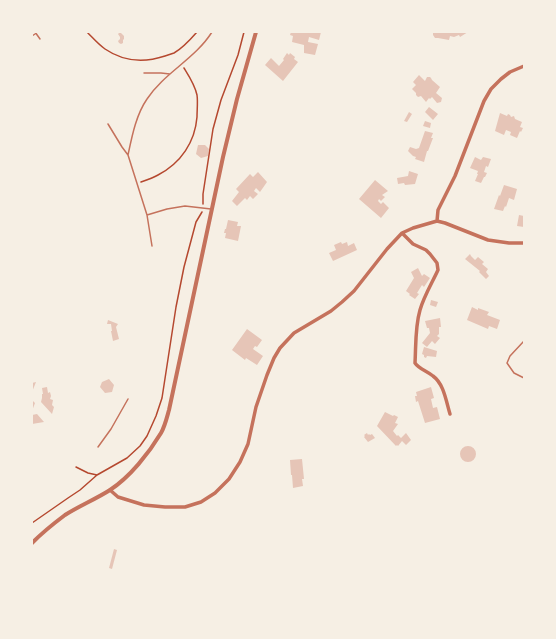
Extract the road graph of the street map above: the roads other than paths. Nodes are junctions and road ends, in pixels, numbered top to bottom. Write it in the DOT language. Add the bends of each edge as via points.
graph roads {
  1 [pos="212,32"];
  2 [pos="256,32"];
  3 [pos="35,33"];
  4 [pos="32,36"];
  5 [pos="40,39"];
  6 [pos="524,66"];
  7 [pos="144,73"];
  8 [pos="170,74"];
  9 [pos="108,124"];
  10 [pos="128,155"];
  11 [pos="212,209"];
  12 [pos="147,215"];
  13 [pos="437,221"];
  14 [pos="402,233"];
  15 [pos="524,243"];
  16 [pos="152,246"];
  17 [pos="524,341"];
  18 [pos="524,378"];
  19 [pos="128,399"];
  20 [pos="450,414"];
  21 [pos="98,447"];
  22 [pos="110,490"];
  23 [pos="32,543"];
  1 -- 8 [label="lane" via="196,52"];
  2 -- 11 [label="street"];
  3 -- 4 [label="lane"];
  3 -- 5 [label="lane"];
  6 -- 13 [label="street" via="501,79 484,101 455,176 438,210"];
  7 -- 8 [label="lane"];
  8 -- 10 [label="lane" via="146,99 138,117"];
  9 -- 10 [label="lane"];
  10 -- 12 [label="lane"];
  11 -- 12 [label="lane" via="185,206"];
  11 -- 22 [label="street" via="169,410 162,431 135,468"];
  12 -- 16 [label="lane"];
  13 -- 14 [label="street"];
  13 -- 15 [label="street" via="488,240"];
  14 -- 20 [label="street" via="413,244 426,250 438,266 420,310 416,331 415,363 439,382"];
  14 -- 22 [label="street" via="354,291 331,311 294,333 280,348 267,375 256,407 248,444 240,462 229,479 215,493 201,502 185,507 165,508 118,497"];
  17 -- 18 [label="lane" via="507,363 514,373"];
  19 -- 21 [label="lane"];
  22 -- 23 [label="street" via="65,515"];
}
